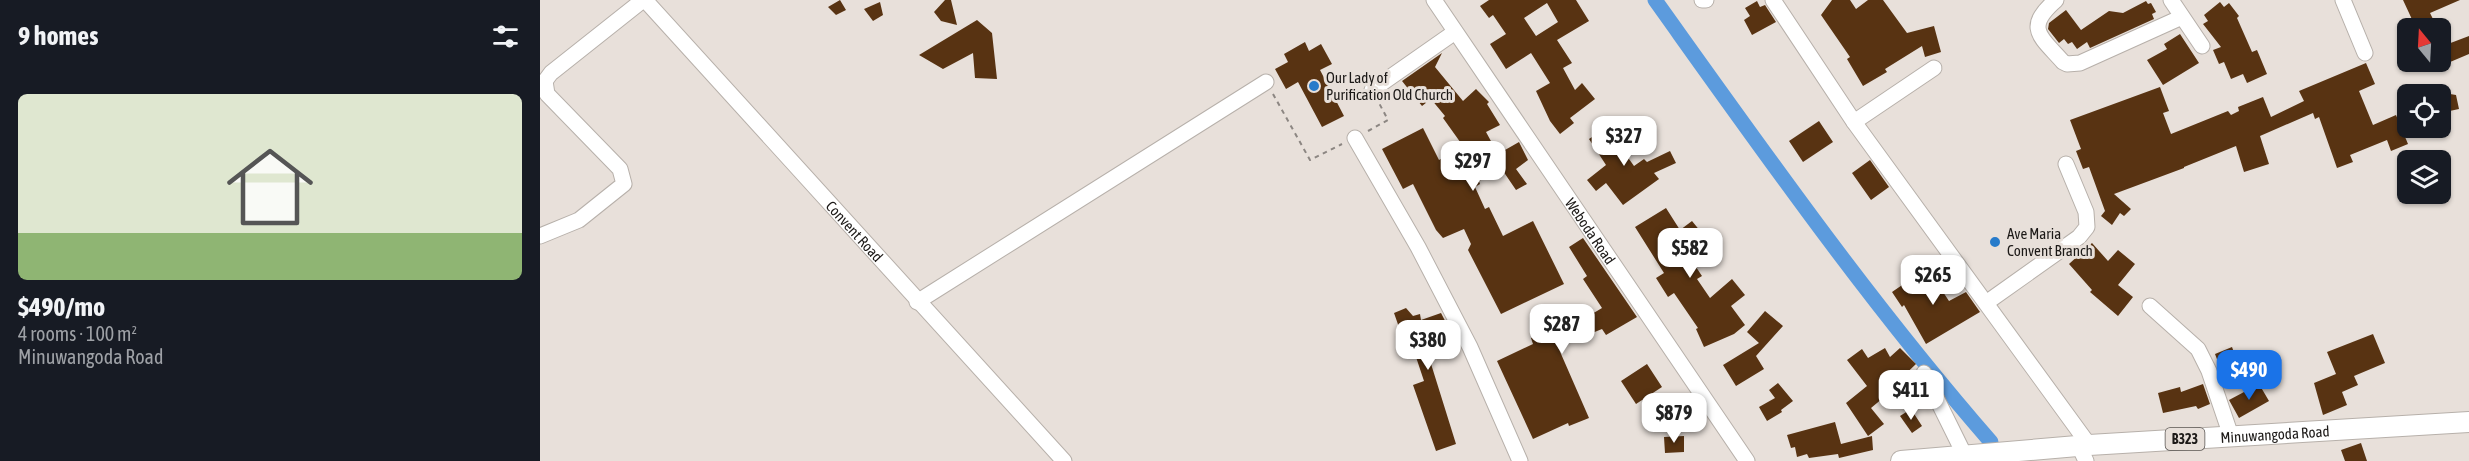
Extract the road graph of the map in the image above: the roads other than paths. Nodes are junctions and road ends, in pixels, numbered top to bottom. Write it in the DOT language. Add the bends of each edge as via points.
graph roads {
  1 [pos="644,0"];
  2 [pos="1773,0"];
  3 [pos="2056,0"];
  4 [pos="2171,0"];
  5 [pos="2343,0"];
  6 [pos="1436,1"];
  7 [pos="2182,17"];
  8 [pos="1455,32"];
  9 [pos="2202,46"];
  10 [pos="2365,53"];
  11 [pos="1935,68"];
  12 [pos="1266,82"];
  13 [pos="1372,90"];
  14 [pos="1854,122"];
  15 [pos="1355,138"];
  16 [pos="2066,164"];
  17 [pos="540,236"];
  18 [pos="917,302"];
  19 [pos="1986,303"];
  20 [pos="2150,306"];
  21 [pos="1924,373"];
  22 [pos="2469,422"];
  23 [pos="2231,436"];
  24 [pos="2084,451"];
  25 [pos="1965,456"];
  26 [pos="1925,460"];
  27 [pos="1064,461"];
  28 [pos="1520,461"];
  29 [pos="1747,461"];
  30 [pos="1901,461"];
  1 -- 17 [label="street" via="545,81 547,94 620,169 624,184 579,220"];
  1 -- 18 [label="street, Convent Road"];
  2 -- 14 [label="street"];
  3 -- 7 [label="street" via="2042,12 2038,34 2067,64 2079,63"];
  4 -- 7 [label="street"];
  5 -- 10 [label="street"];
  6 -- 8 [label="street, Weboda Road"];
  7 -- 9 [label="street"];
  8 -- 13 [label="street"];
  8 -- 29 [label="street, Weboda Road"];
  11 -- 14 [label="street"];
  12 -- 18 [label="street"];
  14 -- 19 [label="street"];
  15 -- 28 [label="street" via="1465,337"];
  16 -- 19 [label="street" via="2086,212 2087,227 2079,237"];
  18 -- 27 [label="street, Convent Road"];
  19 -- 24 [label="street"];
  20 -- 23 [label="street" via="2198,349"];
  21 -- 25 [label="street"];
  22 -- 23 [label="main road, Minuwangoda Road / B323"];
  23 -- 24 [label="main road, Minuwangoda Road / B323"];
  24 -- 25 [label="main road, Minuwangoda Road / B323"];
  25 -- 26 [label="main road, Minuwangoda Road / B323"];
  26 -- 30 [label="main road, Minuwangoda Road / B323"];
}
